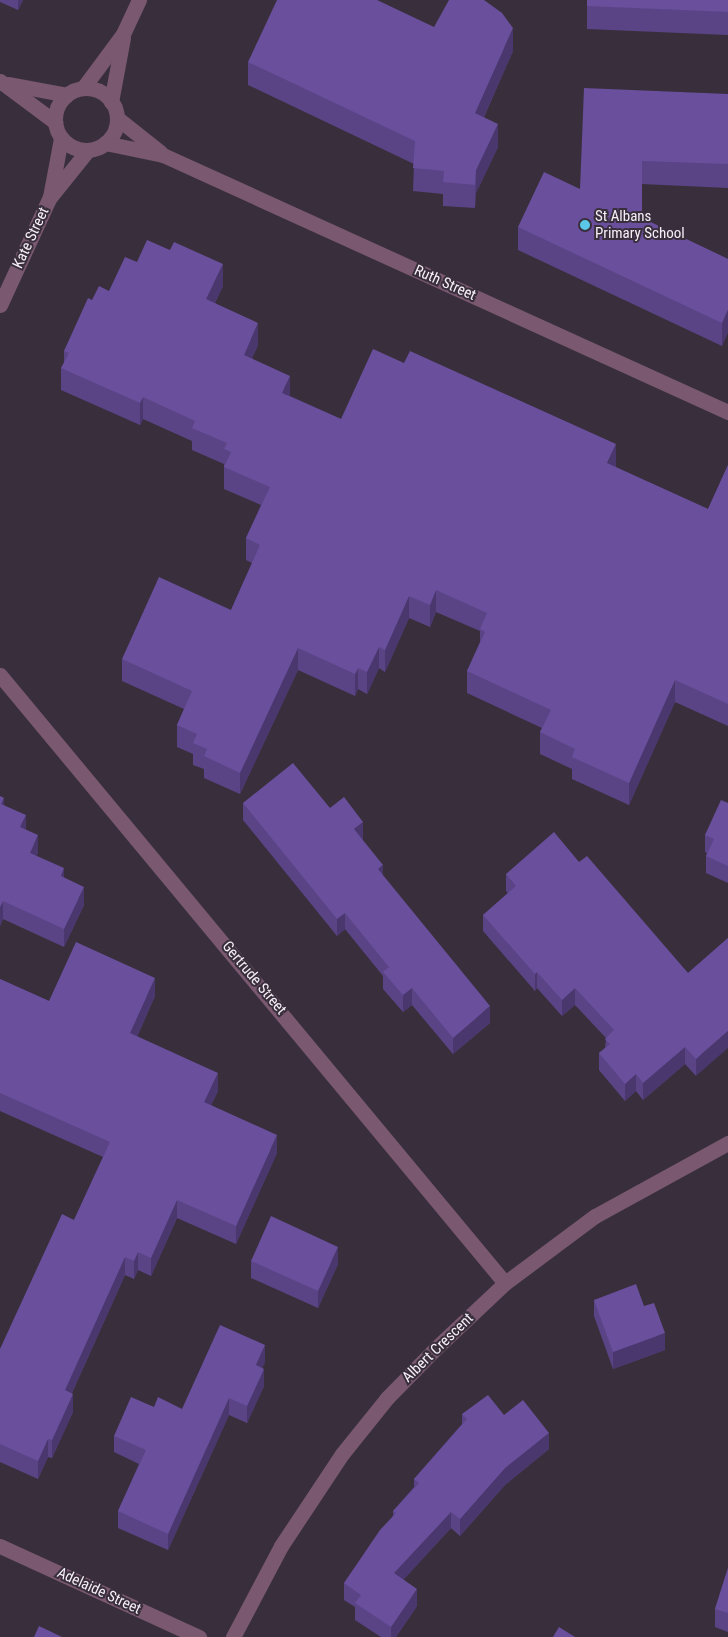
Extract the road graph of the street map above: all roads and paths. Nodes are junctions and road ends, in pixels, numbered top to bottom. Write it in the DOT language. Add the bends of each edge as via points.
graph roads {
  1 [pos="139,0"];
  2 [pos="124,34"];
  3 [pos="4,82"];
  4 [pos="83,88"];
  5 [pos="67,94"];
  6 [pos="111,102"];
  7 [pos="117,118"];
  8 [pos="55,122"];
  9 [pos="61,138"];
  10 [pos="105,143"];
  11 [pos="88,150"];
  12 [pos="163,154"];
  13 [pos="50,197"];
  14 [pos="0,305"];
  15 [pos="728,412"];
  16 [pos="0,675"];
  17 [pos="728,1143"];
  18 [pos="505,1283"];
  19 [pos="0,1546"];
  20 [pos="199,1637"];
  21 [pos="233,1637"];
  1 -- 2 [label="street"];
  2 -- 4 [label="street"];
  2 -- 6 [label="street"];
  3 -- 5 [label="street"];
  3 -- 8 [label="street"];
  4 -- 5 [label="street"];
  4 -- 6 [label="street" via="104,94"];
  5 -- 8 [label="street" via="55,112"];
  6 -- 7 [label="street"];
  7 -- 10 [label="street" via="112,136"];
  7 -- 12 [label="street, Ruth Street"];
  8 -- 9 [label="street"];
  9 -- 11 [label="street" via="78,149"];
  9 -- 13 [label="street, Kate Street"];
  10 -- 11 [label="street"];
  10 -- 12 [label="street, Ruth Street"];
  11 -- 13 [label="street, Kate Street"];
  12 -- 15 [label="street, Ruth Street"];
  13 -- 14 [label="street, Kate Street"];
  16 -- 18 [label="street, Gertrude Street"];
  17 -- 18 [label="street, Albert Crescent" via="596,1216"];
  18 -- 21 [label="street, Albert Crescent" via="387,1398 342,1454 281,1546"];
  19 -- 20 [label="street, Adelaide Street"];
}
